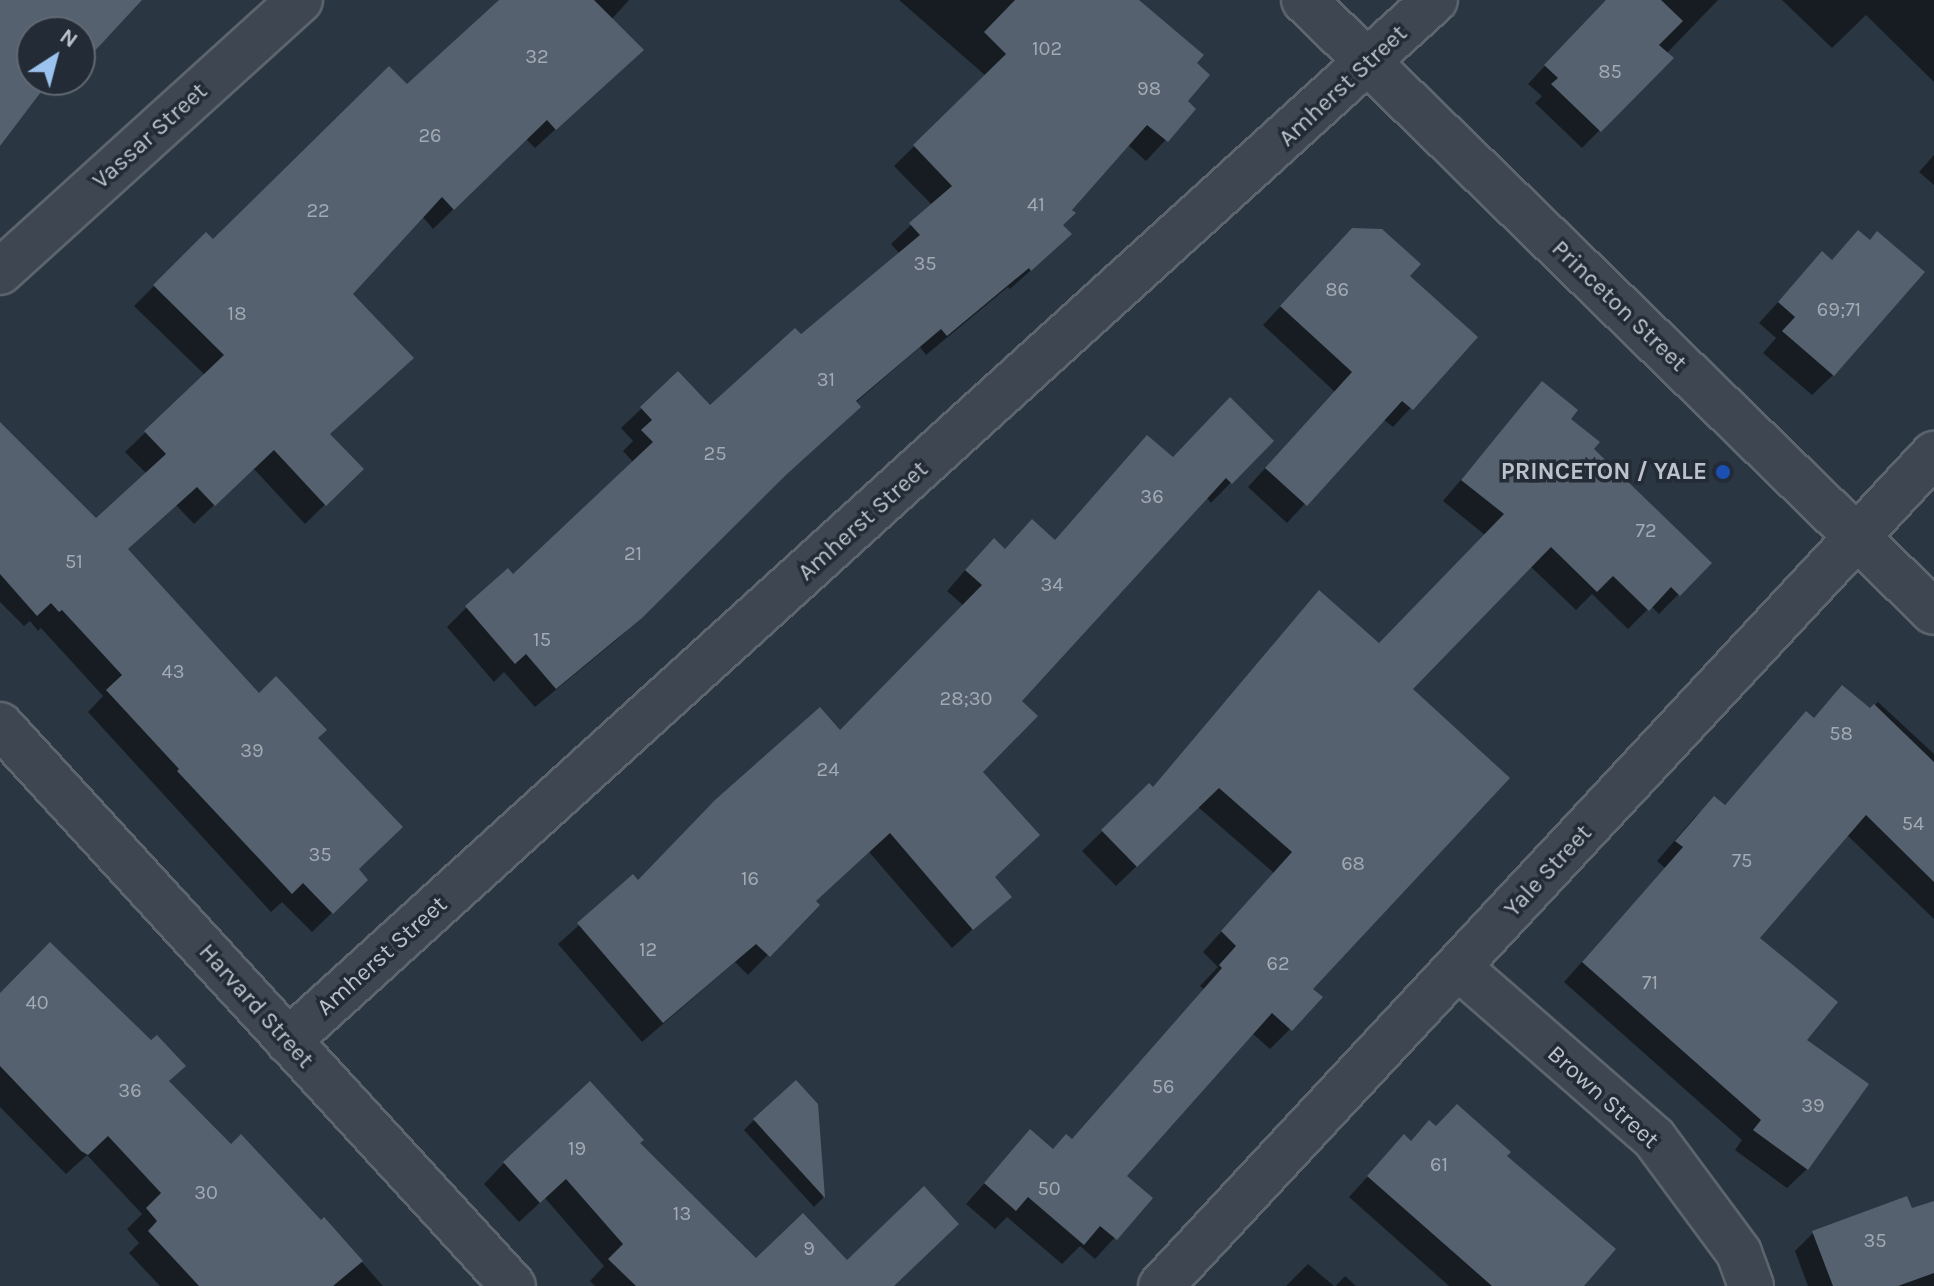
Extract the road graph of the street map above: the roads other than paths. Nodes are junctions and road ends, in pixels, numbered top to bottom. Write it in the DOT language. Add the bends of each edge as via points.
graph roads {
  1 [pos="300,0"];
  2 [pos="1304,0"];
  3 [pos="1435,0"];
  4 [pos="1370,62"];
  5 [pos="0,272"];
  6 [pos="1934,454"];
  7 [pos="1857,538"];
  8 [pos="1934,612"];
  9 [pos="0,725"];
  10 [pos="1458,967"];
  11 [pos="288,1041"];
  12 [pos="513,1286"];
  13 [pos="1161,1286"];
  14 [pos="1751,1286"];
  1 -- 5 [label="street, Vassar Street"];
  2 -- 4 [label="street, Princeton Street"];
  3 -- 4 [label="street, Amherst Street"];
  4 -- 7 [label="street, Princeton Street"];
  4 -- 11 [label="street, Amherst Street"];
  6 -- 7 [label="street, Yale Street"];
  7 -- 8 [label="street, Princeton Street"];
  7 -- 10 [label="street, Yale Street"];
  9 -- 11 [label="street, Harvard Street"];
  10 -- 13 [label="street, Yale Street"];
  10 -- 14 [label="street, Brown Street" via="1654,1138 1739,1253"];
  11 -- 12 [label="street, Harvard Street"];
}
